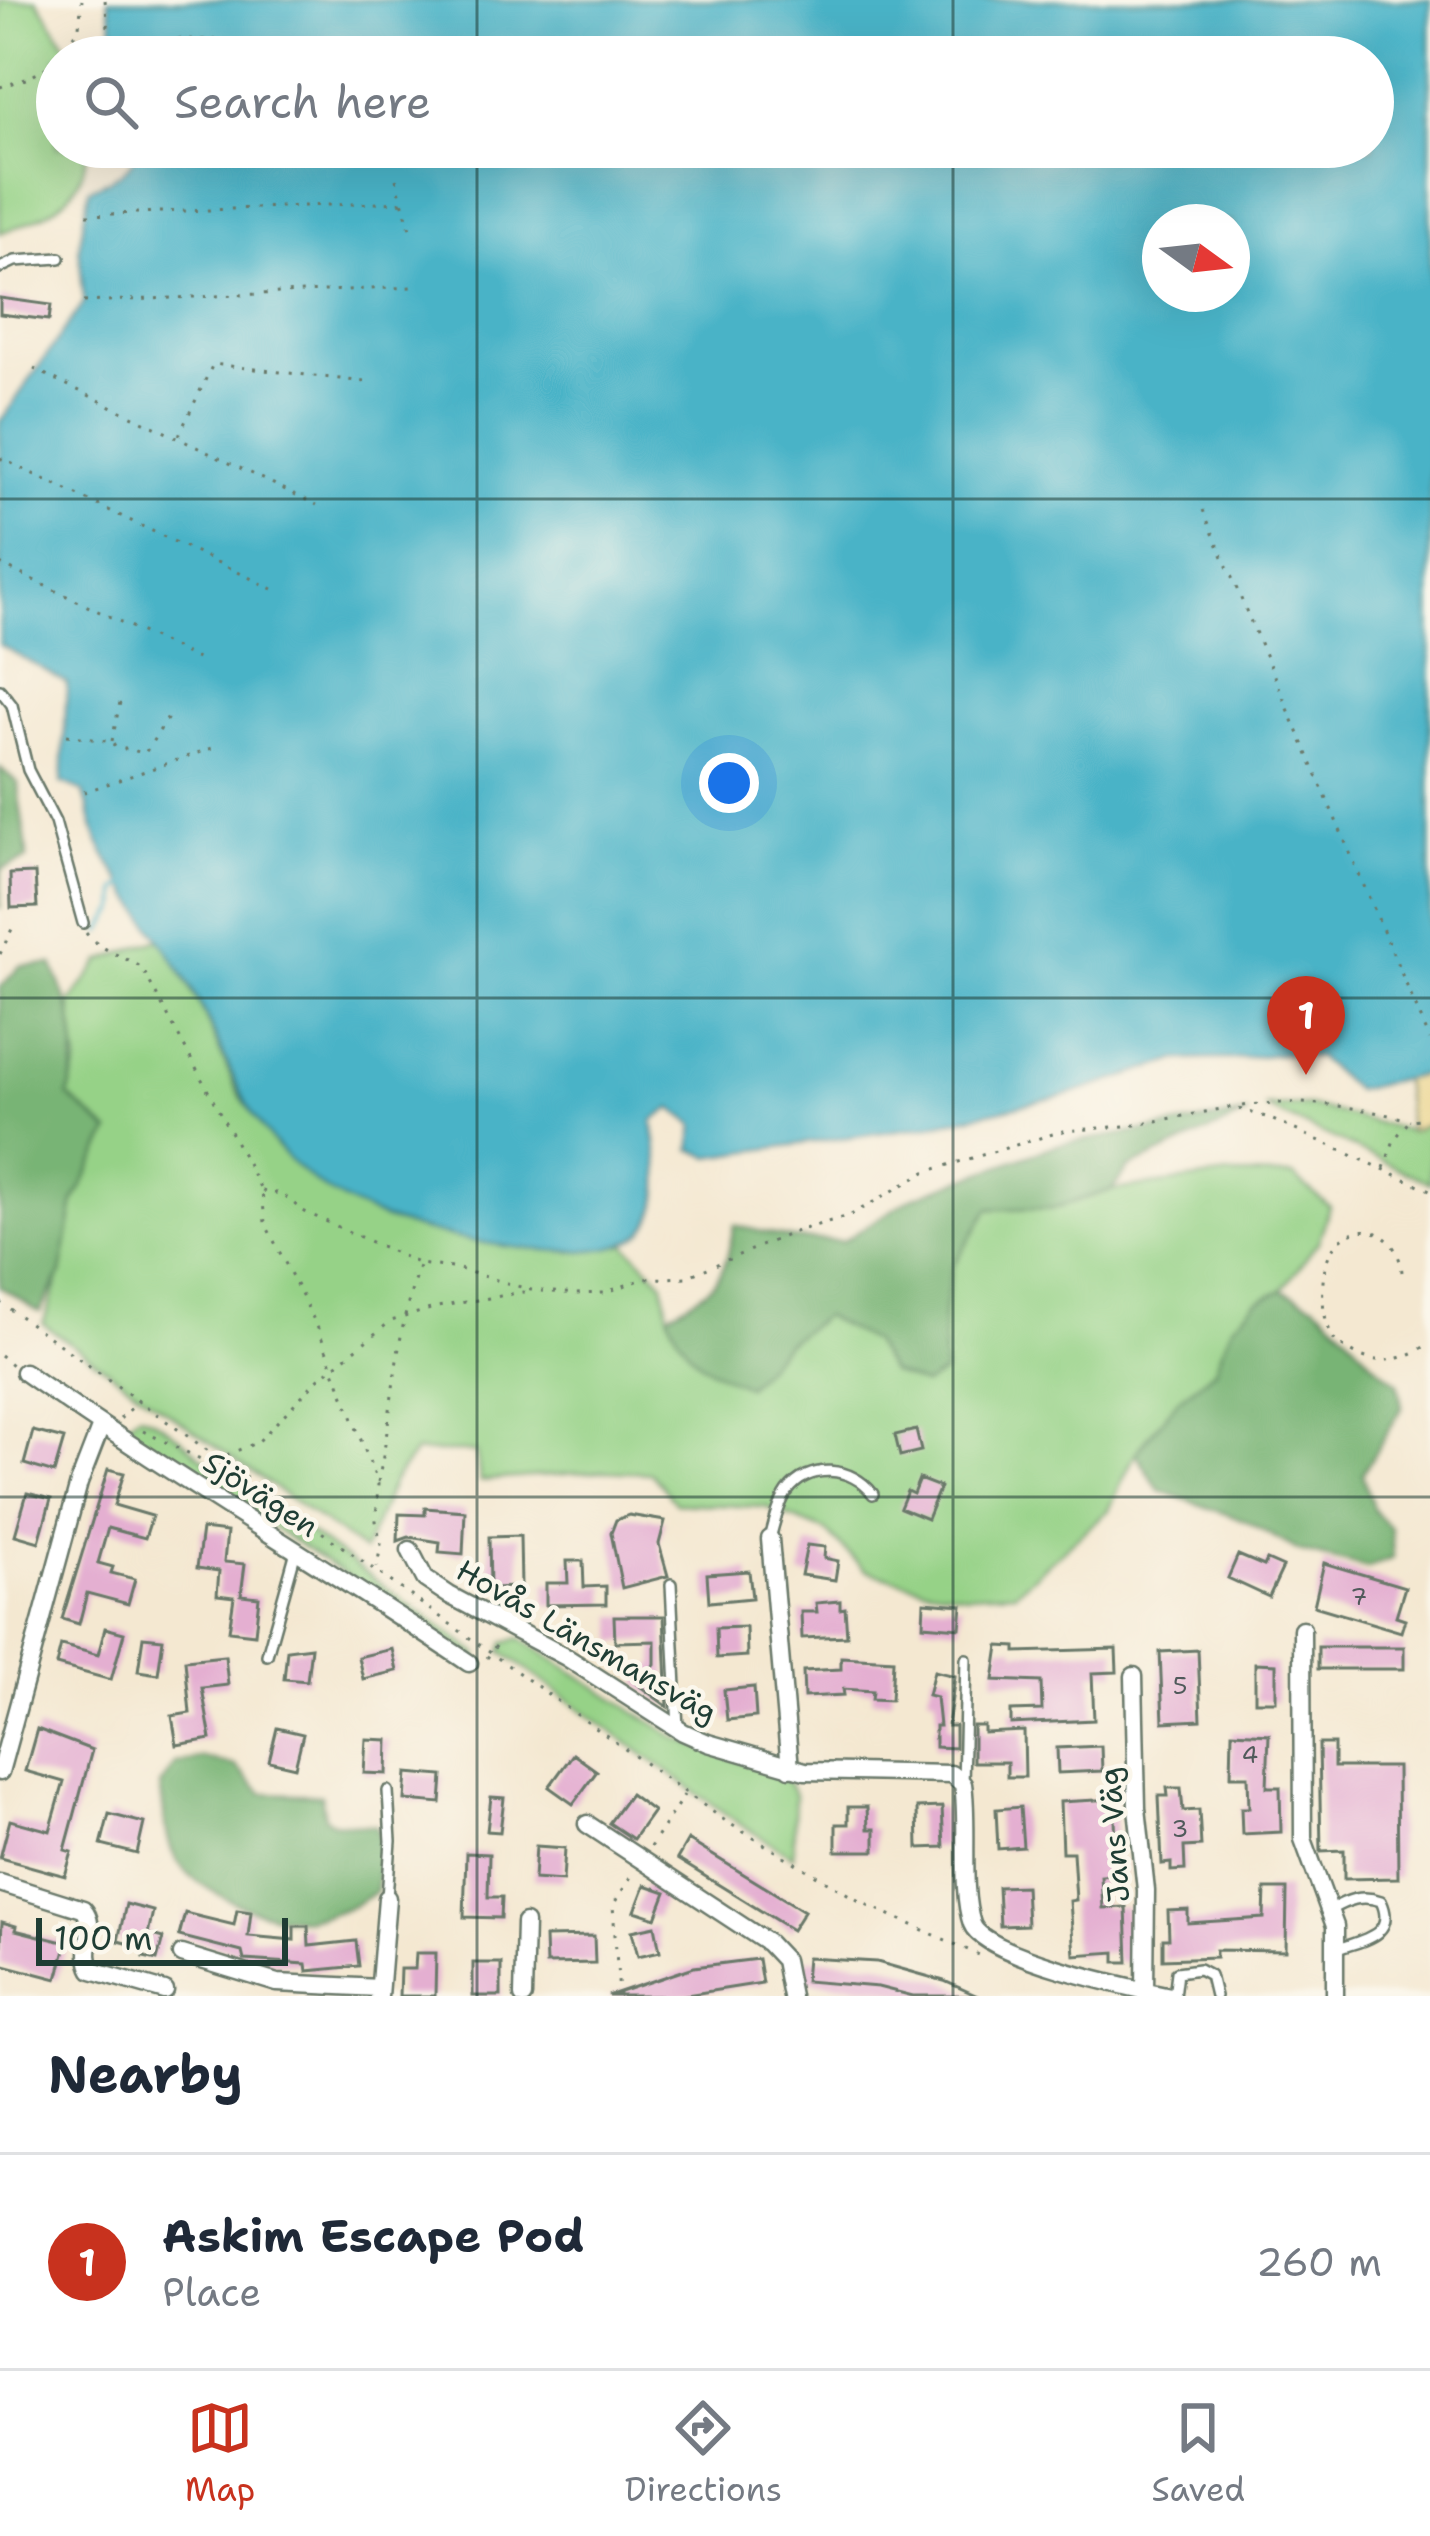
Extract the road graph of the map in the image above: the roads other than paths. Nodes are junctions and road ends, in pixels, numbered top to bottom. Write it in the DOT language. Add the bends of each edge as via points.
graph roads {
  1 [pos="60,258"];
  2 [pos="0,268"];
  3 [pos="0,690"];
  4 [pos="83,923"];
  5 [pos="24,1372"];
  6 [pos="101,1426"];
  7 [pos="873,1494"];
  8 [pos="770,1539"];
  9 [pos="296,1550"];
  10 [pos="410,1550"];
  11 [pos="671,1584"];
  12 [pos="1301,1629"];
  13 [pos="267,1655"];
  14 [pos="966,1659"];
  15 [pos="469,1663"];
  16 [pos="1134,1676"];
  17 [pos="678,1729"];
  18 [pos="790,1768"];
  19 [pos="0,1772"];
  20 [pos="963,1784"];
  21 [pos="388,1791"];
  22 [pos="586,1824"];
  23 [pos="0,1883"];
  24 [pos="387,1898"];
  25 [pos="1330,1910"];
  26 [pos="525,1923"];
  27 [pos="1337,1949"];
  28 [pos="182,1954"];
  29 [pos="106,1976"];
  30 [pos="165,1991"];
  31 [pos="1145,1991"];
  32 [pos="379,1992"];
  33 [pos="104,1996"];
  34 [pos="523,1996"];
  35 [pos="791,1996"];
  36 [pos="1172,1996"];
  37 [pos="1215,1996"];
  38 [pos="1334,1996"];
  1 -- 2 [label="lane"];
  3 -- 4 [label="lane" via="55,821"];
  5 -- 6 [label="street, Sjövägen"];
  6 -- 9 [label="street, Sjövägen"];
  6 -- 19 [label="street"];
  7 -- 8 [label="lane" via="843,1473 805,1478 785,1495"];
  8 -- 18 [label="street"];
  9 -- 13 [label="lane"];
  9 -- 15 [label="street, Sjövägen"];
  10 -- 17 [label="street, Hovås Länsmansväg" via="425,1579"];
  11 -- 17 [label="lane"];
  12 -- 25 [label="street" via="1303,1840"];
  14 -- 20 [label="lane"];
  16 -- 31 [label="street, Jans Väg"];
  17 -- 18 [label="street, Hovås Länsmansväg"];
  18 -- 20 [label="street, Hovås Länsmansväg" via="942,1772"];
  20 -- 31 [label="street" via="975,1932 1041,1962"];
  21 -- 24 [label="lane"];
  22 -- 35 [label="street" via="778,1952"];
  23 -- 29 [label="street" via="89,1914 88,1964"];
  24 -- 32 [label="street"];
  25 -- 27 [label="street"];
  25 -- 27 [label="lane" via="1373,1898 1387,1916 1376,1936"];
  26 -- 34 [label="street"];
  27 -- 38 [label="street"];
  28 -- 32 [label="street" via="277,1983"];
  29 -- 30 [label="street"];
  29 -- 33 [label="street"];
  31 -- 36 [label="street"];
  36 -- 37 [label="lane" via="1177,1972 1193,1968 1210,1975"];
}
